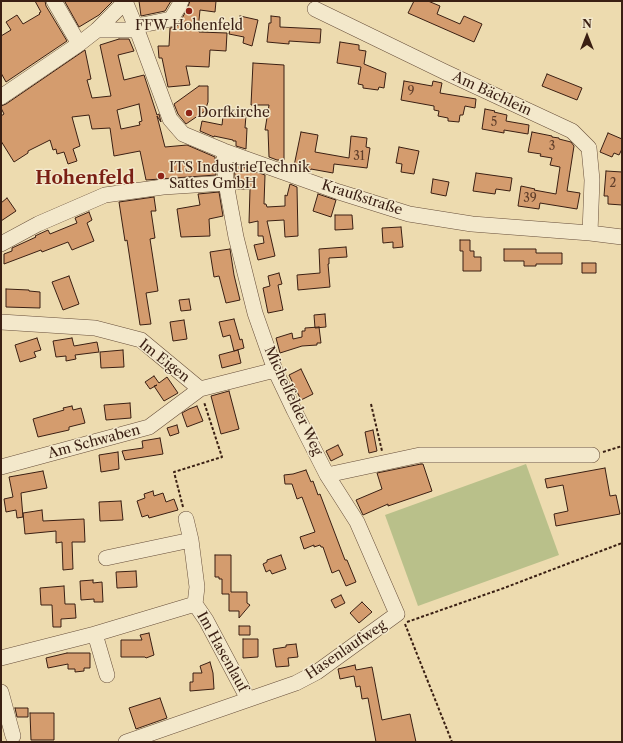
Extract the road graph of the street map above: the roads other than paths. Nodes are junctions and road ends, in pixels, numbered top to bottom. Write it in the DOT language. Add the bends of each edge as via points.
graph roads {
  1 [pos="54,1"];
  2 [pos="125,1"];
  3 [pos="181,1"];
  4 [pos="315,9"];
  5 [pos="97,30"];
  6 [pos="137,30"];
  7 [pos="79,44"];
  8 [pos="1,97"];
  9 [pos="224,151"];
  10 [pos="226,183"];
  11 [pos="590,233"];
  12 [pos="622,237"];
  13 [pos="1,244"];
  14 [pos="1,322"];
  15 [pos="275,370"];
  16 [pos="200,389"];
  17 [pos="592,455"];
  18 [pos="1,467"];
  19 [pos="327,475"];
  20 [pos="186,519"];
  21 [pos="191,540"];
  22 [pos="106,558"];
  23 [pos="195,604"];
  24 [pos="397,614"];
  25 [pos="95,634"];
  26 [pos="1,658"];
  27 [pos="107,675"];
  28 [pos="1,692"];
  29 [pos="248,700"];
  30 [pos="13,736"];
  31 [pos="126,742"];
  1 -- 7 [label="street"];
  2 -- 5 [label="street"];
  2 -- 6 [label="street, Kraußstraße"];
  3 -- 6 [label="street" via="171,20 142,25"];
  4 -- 11 [label="street, Am Bächlein" via="572,131 589,148 592,180"];
  5 -- 6 [label="street"];
  5 -- 7 [label="street"];
  6 -- 9 [label="street, Kraußstraße" via="170,119 183,134"];
  7 -- 8 [label="street"];
  9 -- 10 [label="street, Michelfelder Weg"];
  9 -- 11 [label="street, Kraußstraße" via="409,214 472,224"];
  10 -- 13 [label="street" via="105,194"];
  10 -- 15 [label="street, Michelfelder Weg" via="255,313"];
  11 -- 12 [label="street, Kraußstraße"];
  14 -- 16 [label="street, Im Eigen" via="95,328 141,340"];
  15 -- 16 [label="street, Im Eigen"];
  15 -- 19 [label="street, Michelfelder Weg"];
  16 -- 18 [label="street, Am Schwaben" via="149,427"];
  17 -- 19 [label="street" via="420,455"];
  19 -- 24 [label="street, Michelfelder Weg" via="357,522"];
  20 -- 21 [label="street, Im Hasenlauf"];
  21 -- 22 [label="street"];
  21 -- 23 [label="street, Im Hasenlauf" via="197,587"];
  23 -- 25 [label="street, Im Hasenlauf"];
  23 -- 29 [label="street, Im Hasenlauf"];
  24 -- 29 [label="street, Hasenlaufweg" via="317,672 296,683"];
  25 -- 26 [label="street, Im Hasenlauf"];
  25 -- 27 [label="street"];
  28 -- 30 [label="street"];
  29 -- 31 [label="street, Hasenlaufweg"];
}
